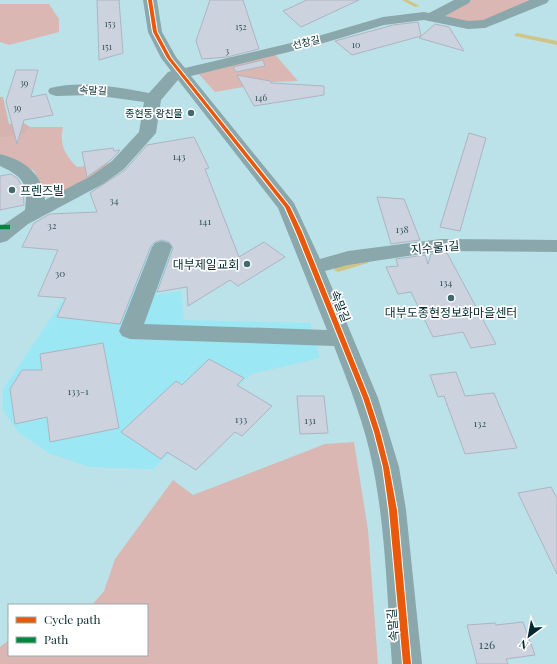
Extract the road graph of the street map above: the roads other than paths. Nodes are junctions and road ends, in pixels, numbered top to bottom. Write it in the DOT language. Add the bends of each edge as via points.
graph roads {
  1 [pos="150,0"];
  2 [pos="464,0"];
  3 [pos="542,0"];
  4 [pos="432,17"];
  5 [pos="181,72"];
  6 [pos="56,92"];
  7 [pos="153,99"];
  8 [pos="0,159"];
  9 [pos="34,212"];
  10 [pos="0,238"];
  11 [pos="557,246"];
  12 [pos="162,247"];
  13 [pos="314,266"];
  14 [pos="342,338"];
  15 [pos="407,664"];
  1 -- 5 [label="street, 속말길" via="155,32 160,44"];
  2 -- 4 [label="street"];
  3 -- 4 [label="street, 선창길" via="484,24 468,25"];
  4 -- 5 [label="street, 선창길" via="412,16 375,23 312,42"];
  5 -- 7 [label="street" via="168,80"];
  5 -- 13 [label="street, 속말길" via="287,207"];
  6 -- 7 [label="street, 속말길" via="108,90"];
  7 -- 9 [label="street" via="146,133 118,165 97,180"];
  8 -- 9 [label="street" via="23,169 28,175 36,191"];
  9 -- 10 [label="street" via="20,220"];
  11 -- 13 [label="street, 지수물1길" via="441,245 354,256"];
  12 -- 14 [label="street, 속말길" via="130,331"];
  13 -- 14 [label="street, 속말길"];
  14 -- 15 [label="street, 속말길" via="366,398 386,468 393,510"];
}
